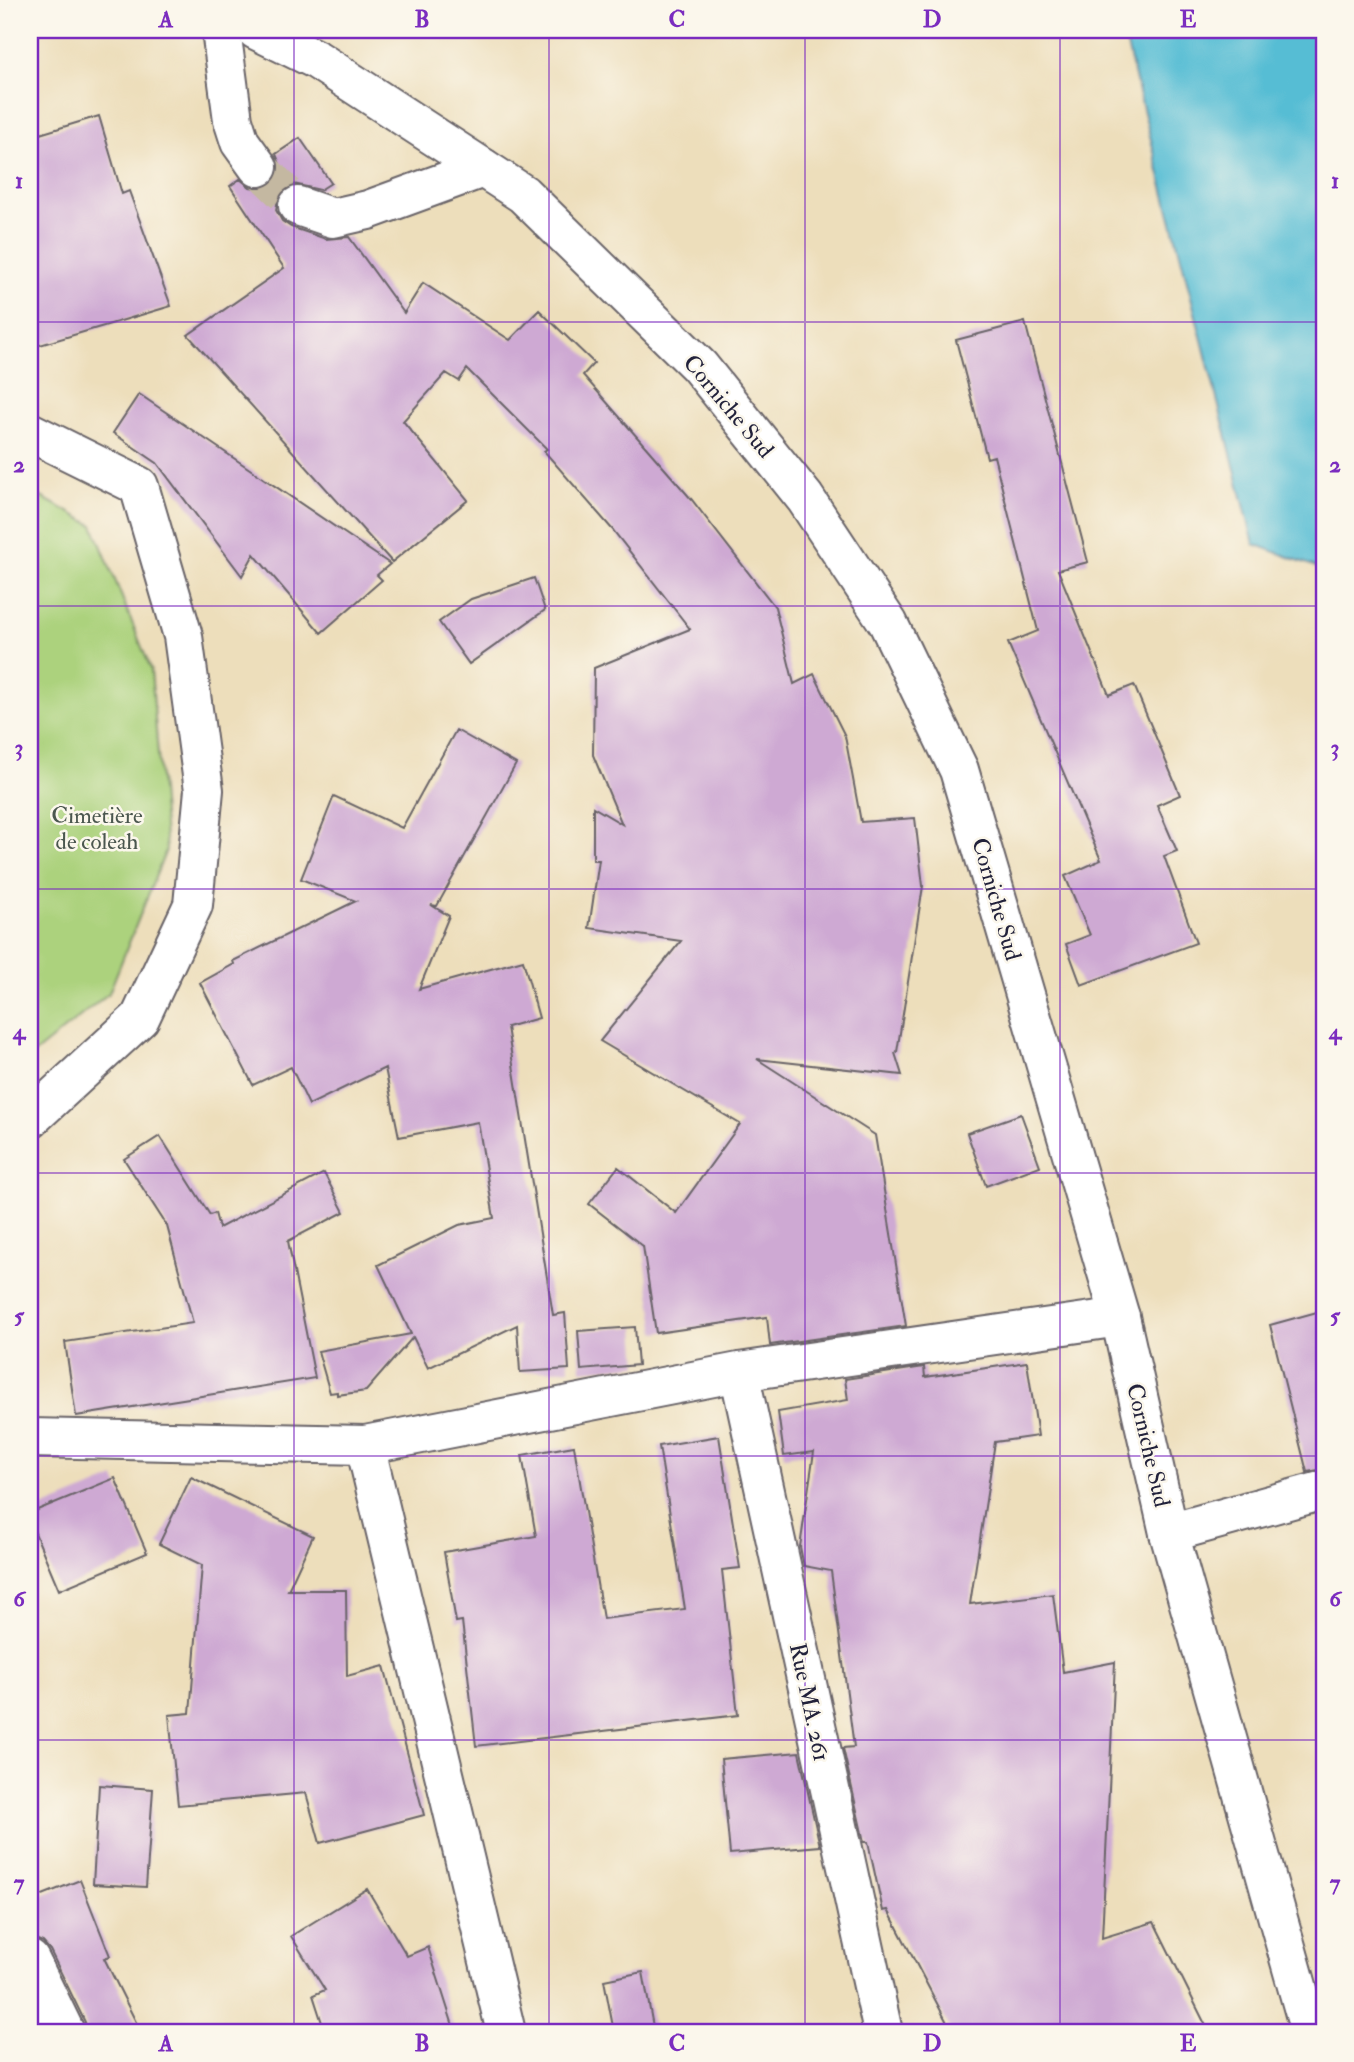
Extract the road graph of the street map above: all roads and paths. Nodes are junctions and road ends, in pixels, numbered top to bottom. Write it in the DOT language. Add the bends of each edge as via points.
graph roads {
  1 [pos="221,30"];
  2 [pos="256,30"];
  3 [pos="258,167"];
  4 [pos="483,168"];
  5 [pos="298,206"];
  6 [pos="30,432"];
  7 [pos="30,1119"];
  8 [pos="1120,1317"];
  9 [pos="738,1373"];
  10 [pos="30,1438"];
  11 [pos="365,1445"];
  12 [pos="1324,1490"];
  13 [pos="1169,1533"];
  14 [pos="30,1960"];
  15 [pos="65,2032"];
  16 [pos="506,2032"];
  17 [pos="883,2032"];
  18 [pos="1310,2032"];
  1 -- 3 [label="street" via="233,120 240,142"];
  2 -- 4 [label="street, Corniche Sud" via="317,60"];
  4 -- 5 [label="street" via="333,218"];
  4 -- 8 [label="street, Corniche Sud" via="523,194 699,366 806,498 888,623 959,770"];
  6 -- 7 [label="street" via="139,486 183,636 204,790 193,905 140,1018"];
  8 -- 9 [label="street"];
  8 -- 13 [label="street, Corniche Sud"];
  9 -- 11 [label="street"];
  9 -- 17 [label="street, Rue MA. 261"];
  10 -- 11 [label="street"];
  11 -- 16 [label="street"];
  12 -- 13 [label="street"];
  13 -- 18 [label="street, Corniche Sud"];
  14 -- 15 [label="street"];
}
